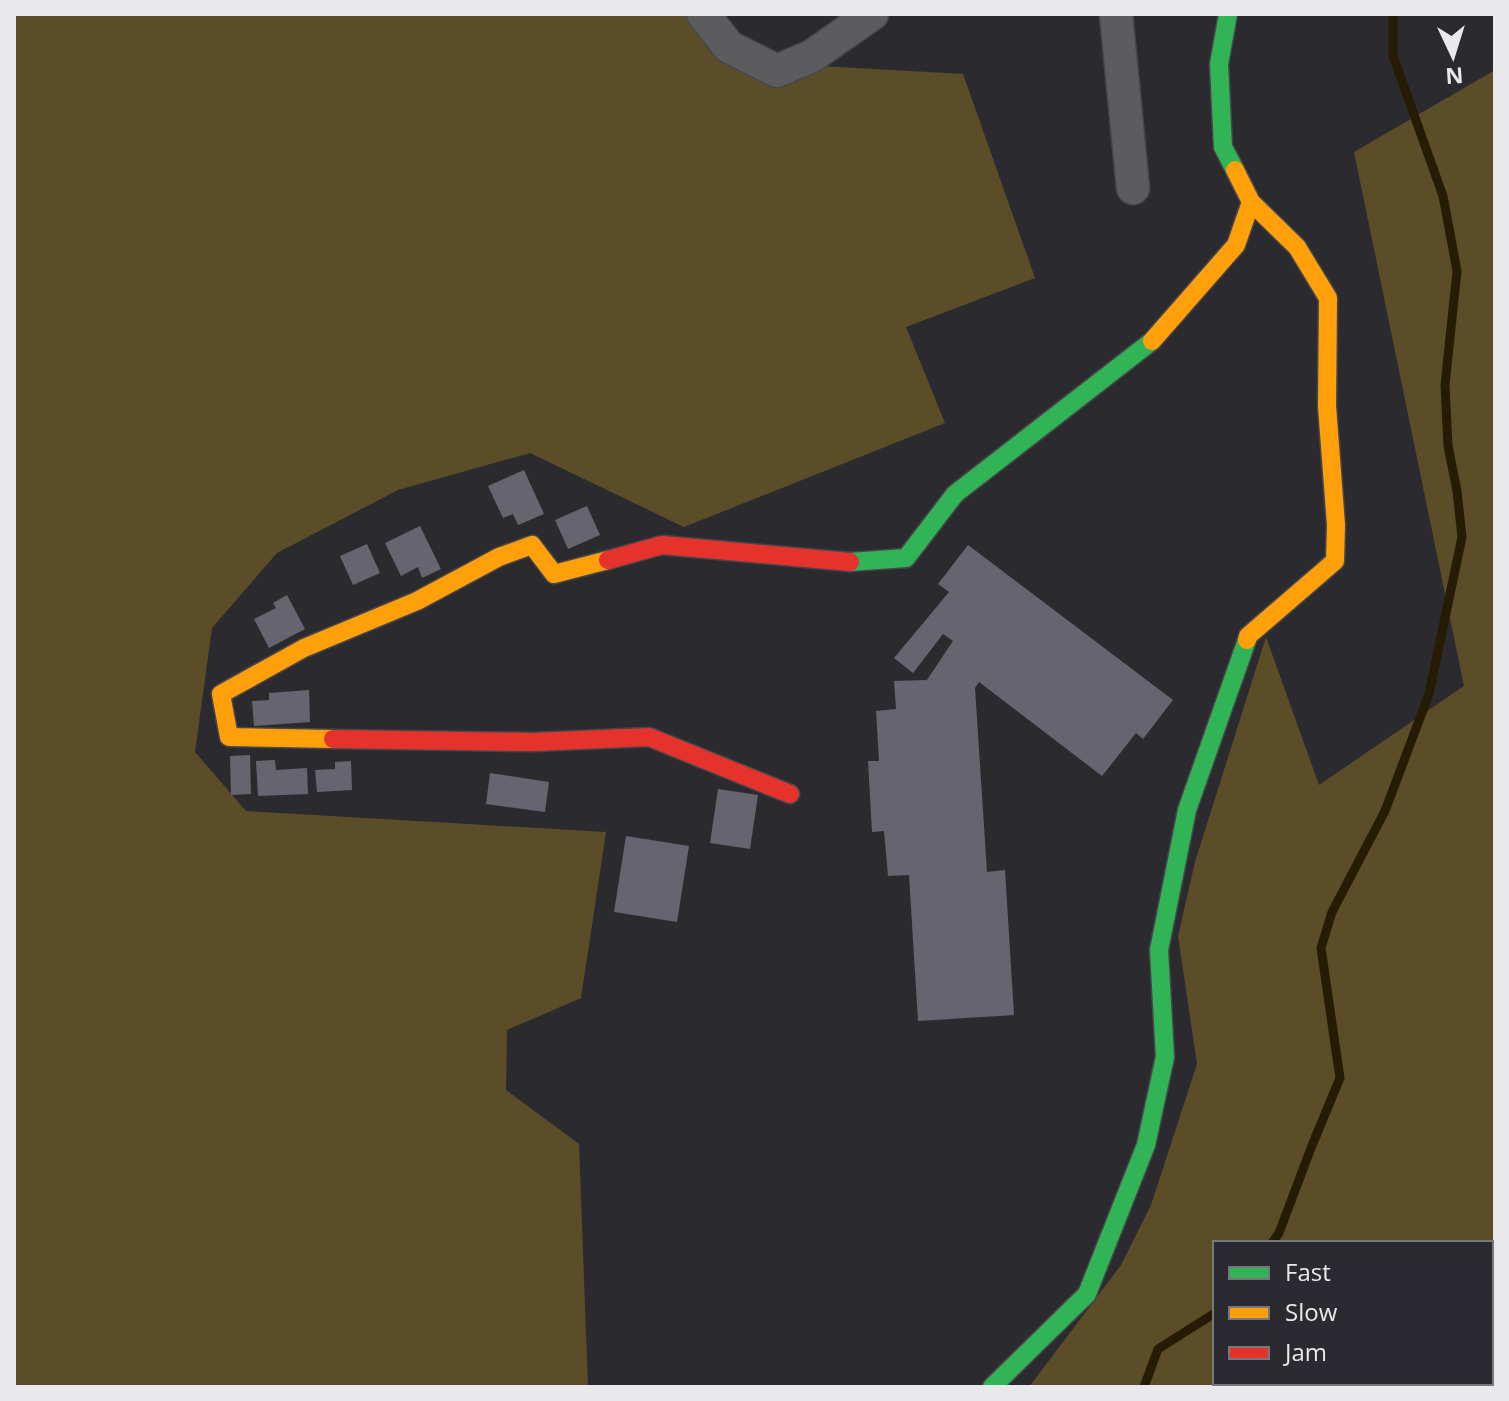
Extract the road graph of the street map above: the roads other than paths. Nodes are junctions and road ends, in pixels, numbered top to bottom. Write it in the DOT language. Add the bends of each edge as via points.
graph roads {
  1 [pos="703,14"];
  2 [pos="872,14"];
  3 [pos="1116,14"];
  4 [pos="1228,14"];
  5 [pos="1133,188"];
  6 [pos="1251,202"];
  7 [pos="790,794"];
  8 [pos="992,1387"];
  1 -- 2 [label="street" via="729,47 777,71 812,56"];
  3 -- 5 [label="street"];
  4 -- 6 [label="street" via="1219,64 1223,147"];
  6 -- 7 [label="street" via="1236,245 1148,346 955,494 906,558 847,562 662,545 554,574 532,545 304,648 221,694 229,737 533,742 649,737"];
  6 -- 8 [label="street" via="1297,247 1328,298 1335,561 1248,636 1187,810 1159,950 1165,1057 1146,1145 1087,1294"];
}
